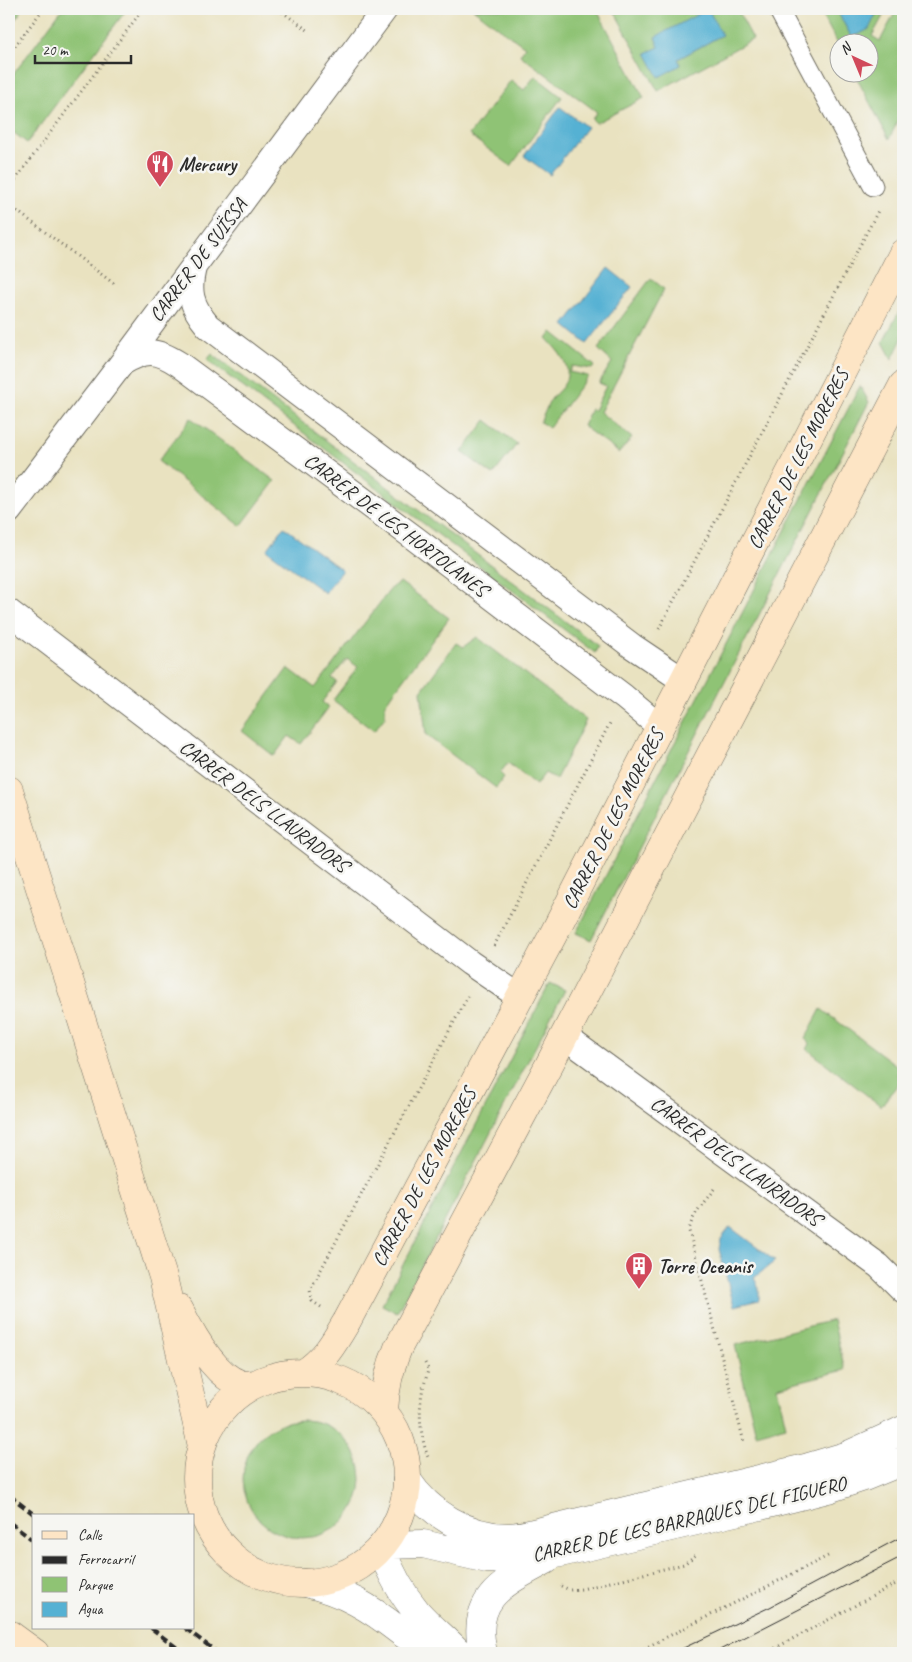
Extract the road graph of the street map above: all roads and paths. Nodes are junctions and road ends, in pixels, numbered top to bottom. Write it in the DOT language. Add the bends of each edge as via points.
graph roads {
  1 [pos="43,9"];
  2 [pos="143,9"];
  3 [pos="278,9"];
  4 [pos="385,9"];
  5 [pos="778,9"];
  6 [pos="309,31"];
  7 [pos="9,54"];
  8 [pos="903,162"];
  9 [pos="894,179"];
  10 [pos="873,186"];
  11 [pos="9,188"];
  12 [pos="9,205"];
  13 [pos="881,205"];
  14 [pos="903,253"];
  15 [pos="194,266"];
  16 [pos="117,286"];
  17 [pos="122,363"];
  18 [pos="903,386"];
  19 [pos="9,511"];
  20 [pos="9,612"];
  21 [pos="659,631"];
  22 [pos="684,681"];
  23 [pos="613,718"];
  24 [pos="660,727"];
  25 [pos="9,790"];
  26 [pos="494,947"];
  27 [pos="470,993"];
  28 [pos="520,997"];
  29 [pos="564,1036"];
  30 [pos="714,1189"];
  31 [pos="163,1277"];
  32 [pos="903,1290"];
  33 [pos="328,1311"];
  34 [pos="420,1360"];
  35 [pos="304,1373"];
  36 [pos="255,1384"];
  37 [pos="384,1412"];
  38 [pos="903,1430"];
  39 [pos="744,1442"];
  40 [pos="202,1446"];
  41 [pos="429,1460"];
  42 [pos="903,1460"];
  43 [pos="407,1480"];
  44 [pos="382,1546"];
  45 [pos="556,1554"];
  46 [pos="830,1555"];
  47 [pos="903,1580"];
  48 [pos="306,1583"];
  49 [pos="9,1634"];
  50 [pos="35,1653"];
  51 [pos="429,1653"];
  52 [pos="459,1653"];
  53 [pos="483,1653"];
  54 [pos="636,1653"];
  55 [pos="766,1653"];
  1 -- 7 [label="path"];
  2 -- 11 [label="path"];
  3 -- 6 [label="path"];
  4 -- 15 [label="street, CARRER DE SUÏSSA"];
  5 -- 10 [label="street"];
  8 -- 9 [label="path"];
  12 -- 16 [label="path"];
  13 -- 21 [label="path"];
  14 -- 22 [label="main road, CARRER DE LES MORERES"];
  15 -- 17 [label="street, CARRER DE SUÏSSA"];
  15 -- 22 [label="street" via="190,280 193,304 208,326 632,646"];
  17 -- 19 [label="street, CARRER DE SUÏSSA"];
  17 -- 24 [label="street, CARRER DE LES HORTOLANES" via="135,356 158,352 179,364 421,543"];
  18 -- 29 [label="main road"];
  20 -- 28 [label="street, CARRER DELS LLAURADORS" via="470,963"];
  22 -- 24 [label="main road, CARRER DE LES MORERES"];
  23 -- 26 [label="path"];
  24 -- 28 [label="main road, CARRER DE LES MORERES"];
  25 -- 31 [label="main road"];
  27 -- 33 [label="path" via="310,1290 312,1301"];
  28 -- 35 [label="main road, CARRER DE LES MORERES" via="347,1322 318,1363"];
  29 -- 32 [label="street, CARRER DELS LLAURADORS" via="879,1266"];
  29 -- 37 [label="main road" via="398,1348 388,1377"];
  30 -- 39 [label="path" via="696,1212 689,1231"];
  31 -- 36 [label="main road" via="188,1325 215,1364 229,1379 242,1385"];
  31 -- 40 [label="main road"];
  34 -- 41 [label="path" via="428,1369 420,1411 424,1448"];
  35 -- 36 [label="main road"];
  35 -- 37 [label="main road" via="326,1376 359,1389"];
  36 -- 40 [label="main road" via="226,1406"];
  37 -- 43 [label="main road" via="401,1440"];
  38 -- 43 [label="street, CARRER DE LES BARRAQUES DEL FIGUERO" via="846,1456 809,1467 510,1537 480,1534 448,1520 416,1493"];
  40 -- 48 [label="main road" via="197,1472 201,1508 217,1540 243,1566 273,1579"];
  42 -- 45 [label="street, CARRER DE LES BARRAQUES DEL FIGUERO" via="828,1489"];
  43 -- 44 [label="main road" via="404,1506"];
  44 -- 45 [label="street, CARRER DE LES BARRAQUES DEL FIGUERO" via="423,1544 488,1559 508,1560"];
  44 -- 48 [label="main road" via="367,1560 338,1577"];
  44 -- 52 [label="street" via="393,1578 405,1597"];
  45 -- 53 [label="street" via="514,1577 486,1603 481,1621"];
  46 -- 54 [label="path"];
  47 -- 55 [label="path"];
  48 -- 51 [label="street" via="354,1599"];
  49 -- 50 [label="main road"];
}
